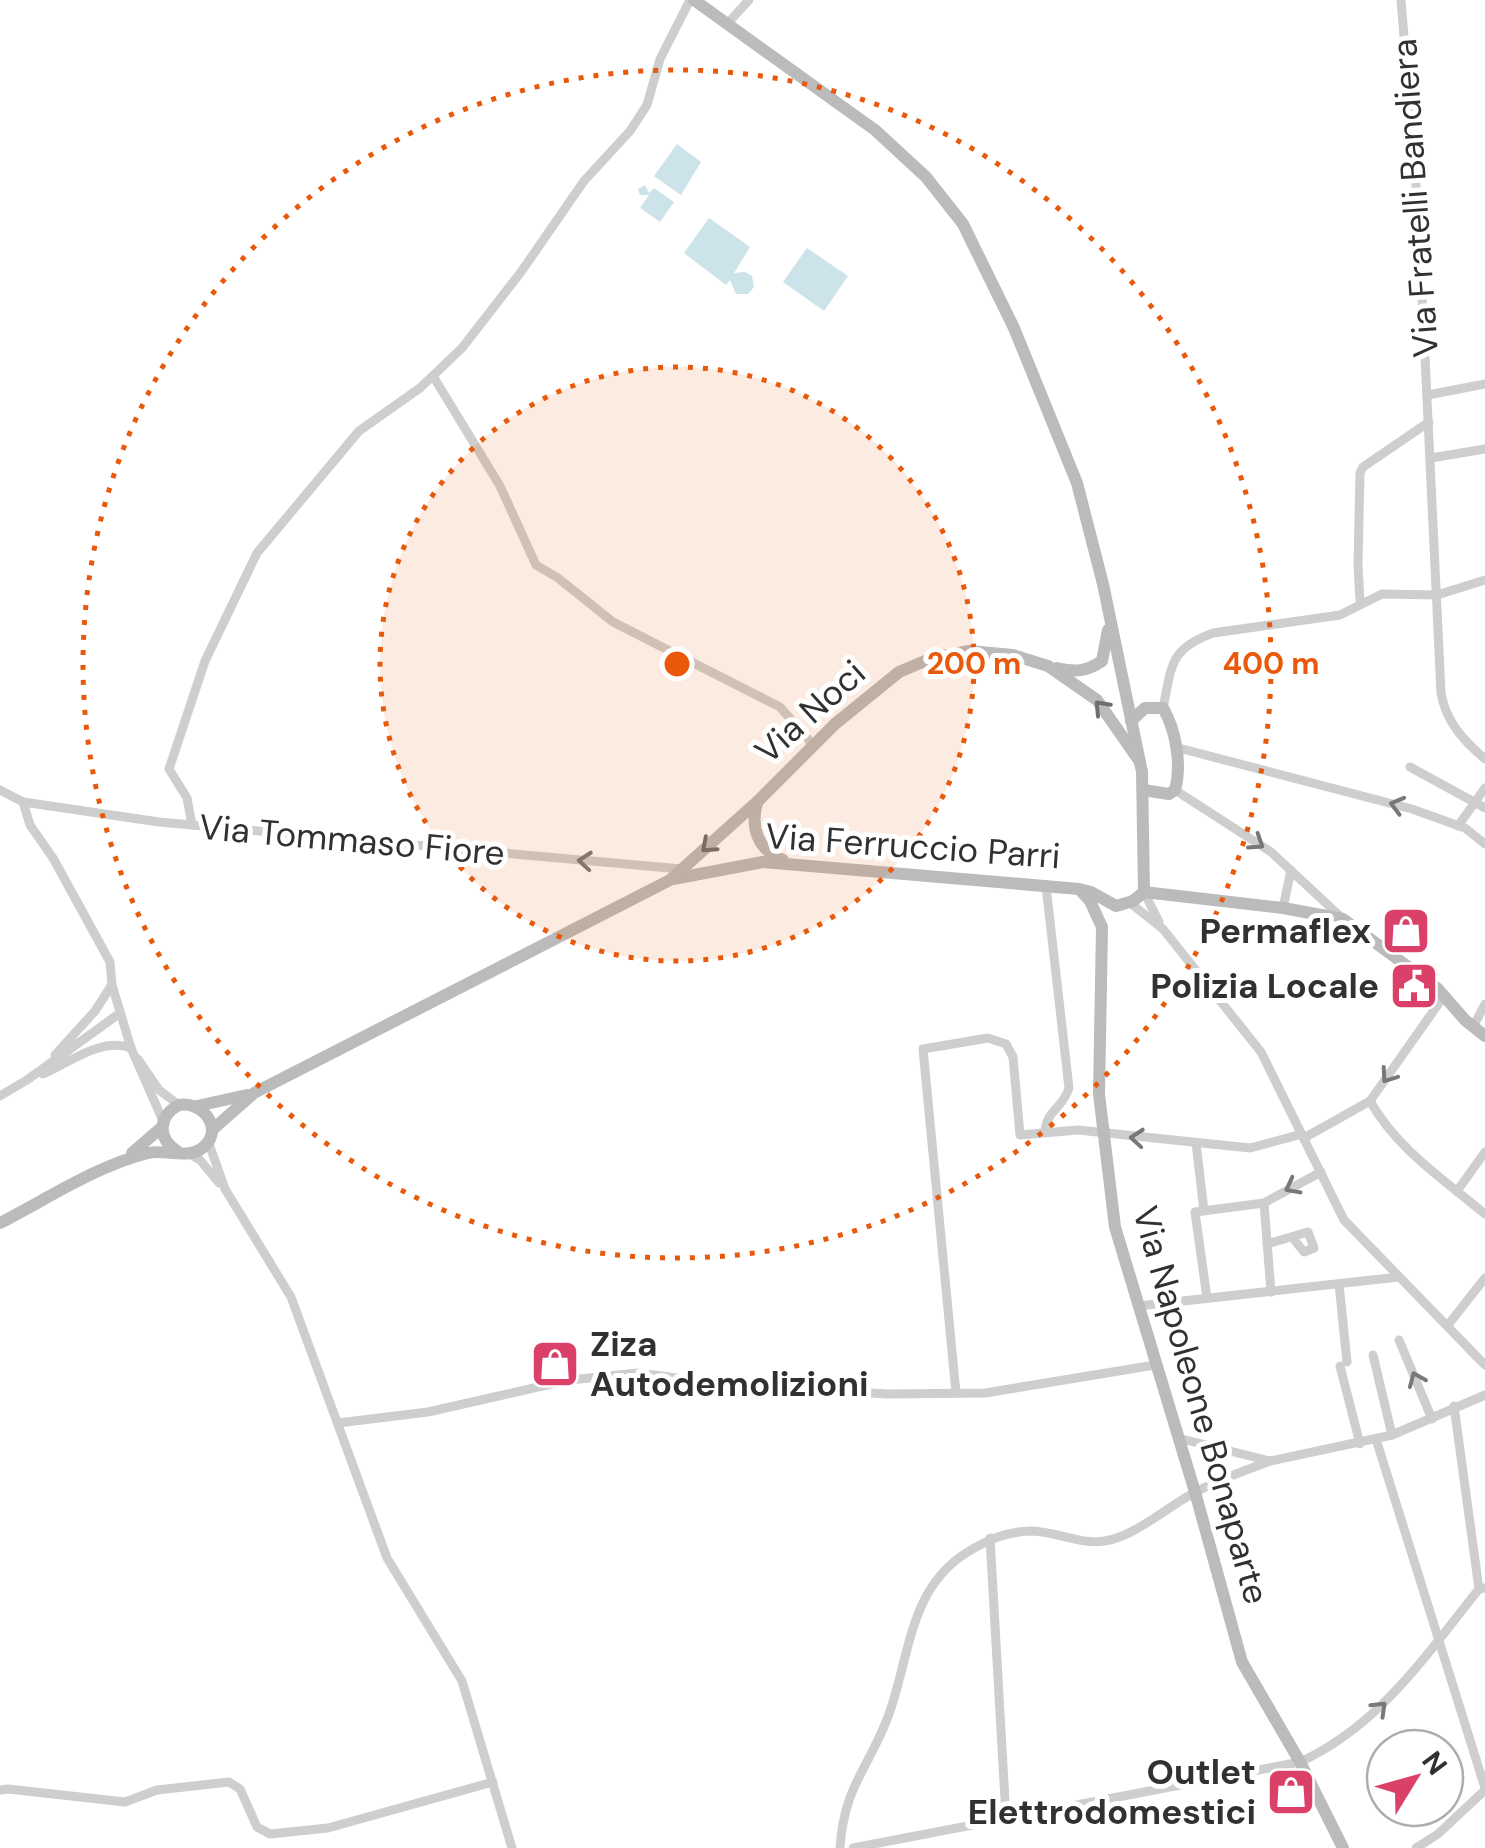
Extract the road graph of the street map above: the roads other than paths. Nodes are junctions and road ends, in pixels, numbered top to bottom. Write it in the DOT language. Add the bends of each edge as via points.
graph roads {
  1 [pos="692,0"];
  2 [pos="749,0"];
  3 [pos="1402,0"];
  4 [pos="726,24"];
  5 [pos="432,376"];
  6 [pos="1485,384"];
  7 [pos="1428,395"];
  8 [pos="1429,422"];
  9 [pos="1485,449"];
  10 [pos="1430,458"];
  11 [pos="1485,580"];
  12 [pos="1437,595"];
  13 [pos="1360,602"];
  14 [pos="1110,612"];
  15 [pos="1048,666"];
  16 [pos="1163,708"];
  17 [pos="1131,720"];
  18 [pos="814,746"];
  19 [pos="1175,747"];
  20 [pos="1485,758"];
  21 [pos="1140,762"];
  22 [pos="1410,767"];
  23 [pos="1485,788"];
  24 [pos="0,790"];
  25 [pos="1143,790"];
  26 [pos="1176,790"];
  27 [pos="758,801"];
  28 [pos="23,802"];
  29 [pos="1480,805"];
  30 [pos="192,825"];
  31 [pos="1458,826"];
  32 [pos="1485,844"];
  33 [pos="791,864"];
  34 [pos="682,870"];
  35 [pos="1290,870"];
  36 [pos="670,880"];
  37 [pos="1046,886"];
  38 [pos="1079,889"];
  39 [pos="1144,892"];
  40 [pos="1124,904"];
  41 [pos="1284,908"];
  42 [pos="1343,919"];
  43 [pos="1102,928"];
  44 [pos="1163,929"];
  45 [pos="112,985"];
  46 [pos="1444,996"];
  47 [pos="1485,1004"];
  48 [pos="120,1013"];
  49 [pos="1473,1028"];
  50 [pos="1485,1036"];
  51 [pos="131,1048"];
  52 [pos="27,1080"];
  53 [pos="254,1093"];
  54 [pos="0,1096"];
  55 [pos="1370,1101"];
  56 [pos="179,1105"];
  57 [pos="197,1106"];
  58 [pos="163,1124"];
  59 [pos="1045,1130"];
  60 [pos="1103,1134"];
  61 [pos="210,1135"];
  62 [pos="1303,1136"];
  63 [pos="1196,1143"];
  64 [pos="183,1152"];
  65 [pos="1485,1152"];
  66 [pos="109,1168"];
  67 [pos="1321,1172"];
  68 [pos="224,1189"];
  69 [pos="1458,1192"];
  70 [pos="1264,1203"];
  71 [pos="1200,1211"];
  72 [pos="1485,1214"];
  73 [pos="0,1223"];
  74 [pos="1292,1237"];
  75 [pos="1267,1244"];
  76 [pos="1399,1278"];
  77 [pos="1485,1278"];
  78 [pos="1339,1284"];
  79 [pos="1272,1292"];
  80 [pos="1208,1298"];
  81 [pos="1138,1306"];
  82 [pos="1448,1325"];
  83 [pos="1399,1340"];
  84 [pos="1372,1354"];
  85 [pos="1485,1365"];
  86 [pos="1155,1366"];
  87 [pos="956,1394"];
  88 [pos="1485,1395"];
  89 [pos="1454,1406"];
  90 [pos="1432,1419"];
  91 [pos="338,1423"];
  92 [pos="1392,1435"];
  93 [pos="1178,1438"];
  94 [pos="1376,1440"];
  95 [pos="1360,1444"];
  96 [pos="1270,1460"];
  97 [pos="1195,1492"];
  98 [pos="990,1538"];
  99 [pos="1482,1589"];
  100 [pos="1438,1641"];
  101 [pos="1300,1762"];
  102 [pos="492,1782"];
  103 [pos="1485,1789"];
  104 [pos="0,1790"];
  105 [pos="1006,1818"];
  106 [pos="512,1848"];
  107 [pos="840,1848"];
  108 [pos="853,1848"];
  109 [pos="1343,1848"];
  110 [pos="1416,1848"];
  1 -- 4 [label="main road"];
  1 -- 5 [label="street" via="630,131 584,181 462,348"];
  2 -- 4 [label="street"];
  3 -- 7 [label="street, Via Fratelli Bandiera"];
  4 -- 14 [label="main road" via="876,130 963,224 1077,483"];
  5 -- 18 [label="street" via="500,486 536,564 613,622 780,707"];
  5 -- 30 [label="street" via="360,432 257,553 205,661 169,769 187,798"];
  6 -- 7 [label="street, Via Fratelli Bandiera"];
  7 -- 8 [label="street, Via Fratelli Bandiera"];
  8 -- 10 [label="street, Via Fratelli Bandiera"];
  8 -- 13 [label="street" via="1360,473"];
  9 -- 10 [label="street"];
  10 -- 12 [label="street, Via Fratelli Bandiera"];
  11 -- 12 [label="street"];
  12 -- 13 [label="street" via="1382,594"];
  12 -- 20 [label="street, Via Fratelli Bandiera" via="1445,714"];
  13 -- 16 [label="street" via="1340,614 1192,640 1170,671"];
  14 -- 15 [label="main road" via="1102,661 1074,672"];
  14 -- 17 [label="main road"];
  15 -- 18 [label="main road, Via Noci" via="969,651 932,658 899,672"];
  21 -- 15 [label="main road, Via Noci, one-way" via="1097,700"];
  16 -- 17 [label="main road" via="1145,708"];
  16 -- 19 [label="main road"];
  17 -- 21 [label="main road"];
  18 -- 27 [label="main road, Via Noci"];
  19 -- 26 [label="main road"];
  31 -- 19 [label="street, one-way"];
  21 -- 25 [label="main road"];
  22 -- 29 [label="street"];
  23 -- 29 [label="street"];
  24 -- 28 [label="street, Via Tommaso Fiore"];
  25 -- 26 [label="main road"];
  25 -- 39 [label="main road"];
  26 -- 35 [label="street, one-way"];
  27 -- 33 [label="main road" via="753,827 759,840"];
  27 -- 34 [label="main road, Via Noci, one-way"];
  28 -- 30 [label="street, Via Tommaso Fiore"];
  28 -- 45 [label="street" via="110,962"];
  29 -- 31 [label="street"];
  34 -- 30 [label="street, Via Tommaso Fiore, one-way"];
  31 -- 32 [label="street"];
  33 -- 36 [label="main road, Via Ferruccio Parri" via="762,862"];
  33 -- 37 [label="main road, Via Ferruccio Parri"];
  34 -- 36 [label="main road, Via Noci"];
  35 -- 41 [label="street"];
  35 -- 42 [label="street"];
  36 -- 53 [label="main road"];
  37 -- 38 [label="main road, Via Ferruccio Parri"];
  37 -- 59 [label="street" via="1069,1088"];
  38 -- 40 [label="main road, Via Ferruccio Parri"];
  38 -- 43 [label="main road"];
  39 -- 40 [label="main road"];
  39 -- 41 [label="main road"];
  39 -- 44 [label="street"];
  40 -- 43 [label="main road"];
  40 -- 44 [label="street"];
  41 -- 42 [label="main road"];
  42 -- 46 [label="main road"];
  43 -- 60 [label="main road, Via Napoleone Bonaparte"];
  44 -- 62 [label="street" via="1262,1052"];
  45 -- 48 [label="street"];
  45 -- 52 [label="street" via="82,1027"];
  46 -- 49 [label="main road"];
  46 -- 55 [label="street, one-way"];
  47 -- 49 [label="street"];
  48 -- 51 [label="street"];
  48 -- 52 [label="street"];
  49 -- 50 [label="main road"];
  51 -- 52 [label="street" via="103,1046"];
  51 -- 56 [label="street"];
  51 -- 58 [label="street"];
  52 -- 54 [label="street"];
  53 -- 57 [label="main road"];
  53 -- 61 [label="main road"];
  55 -- 62 [label="street"];
  55 -- 69 [label="street" via="1385,1128"];
  56 -- 57 [label="main road"];
  56 -- 58 [label="main road"];
  57 -- 61 [label="main road" via="206,1113"];
  58 -- 64 [label="main road" via="164,1139"];
  58 -- 66 [label="main road"];
  59 -- 60 [label="street"];
  59 -- 87 [label="street" via="1020,1135 1006,1044 988,1038 923,1050"];
  63 -- 60 [label="street, one-way"];
  60 -- 81 [label="main road, Via Napoleone Bonaparte" via="1115,1227"];
  61 -- 64 [label="main road" via="200,1150"];
  61 -- 68 [label="street"];
  62 -- 63 [label="street" via="1250,1148"];
  62 -- 67 [label="street"];
  63 -- 71 [label="street"];
  64 -- 66 [label="main road" via="144,1154"];
  64 -- 68 [label="street" via="200,1160"];
  65 -- 69 [label="street"];
  66 -- 73 [label="main road"];
  67 -- 70 [label="street, one-way"];
  67 -- 76 [label="street" via="1344,1220"];
  68 -- 91 [label="street" via="292,1297"];
  69 -- 72 [label="street"];
  70 -- 71 [label="street"];
  70 -- 75 [label="street"];
  71 -- 80 [label="street"];
  74 -- 75 [label="street"];
  75 -- 79 [label="street"];
  76 -- 78 [label="street"];
  76 -- 82 [label="street"];
  77 -- 82 [label="street"];
  78 -- 79 [label="street"];
  78 -- 95 [label="street" via="1344,1364"];
  79 -- 80 [label="street"];
  80 -- 81 [label="street"];
  81 -- 86 [label="main road, Via Napoleone Bonaparte"];
  82 -- 85 [label="street"];
  90 -- 83 [label="street, one-way"];
  84 -- 92 [label="street"];
  86 -- 87 [label="street"];
  86 -- 93 [label="main road, Via Napoleone Bonaparte"];
  87 -- 91 [label="street" via="732,1386 638,1373"];
  88 -- 89 [label="street"];
  89 -- 90 [label="street"];
  89 -- 99 [label="street"];
  90 -- 92 [label="street"];
  91 -- 102 [label="street" via="387,1558 462,1681"];
  92 -- 94 [label="street"];
  93 -- 96 [label="street"];
  93 -- 97 [label="main road, Via Napoleone Bonaparte"];
  94 -- 95 [label="street"];
  94 -- 100 [label="street"];
  95 -- 96 [label="street"];
  96 -- 97 [label="street"];
  97 -- 98 [label="street" via="1109,1540 1031,1531"];
  97 -- 101 [label="main road, Via Napoleone Bonaparte" via="1242,1662"];
  98 -- 105 [label="street"];
  98 -- 107 [label="street" via="952,1562 918,1610 884,1730 848,1797"];
  99 -- 100 [label="street"];
  101 -- 100 [label="street, one-way" via="1331,1748 1373,1715"];
  100 -- 103 [label="street"];
  101 -- 105 [label="street"];
  101 -- 109 [label="main road, Via Napoleone Bonaparte"];
  102 -- 104 [label="street" via="328,1828 270,1834 257,1827 240,1788 229,1782 158,1790 125,1802"];
  102 -- 106 [label="street"];
  103 -- 110 [label="street"];
  105 -- 108 [label="street"];
}
